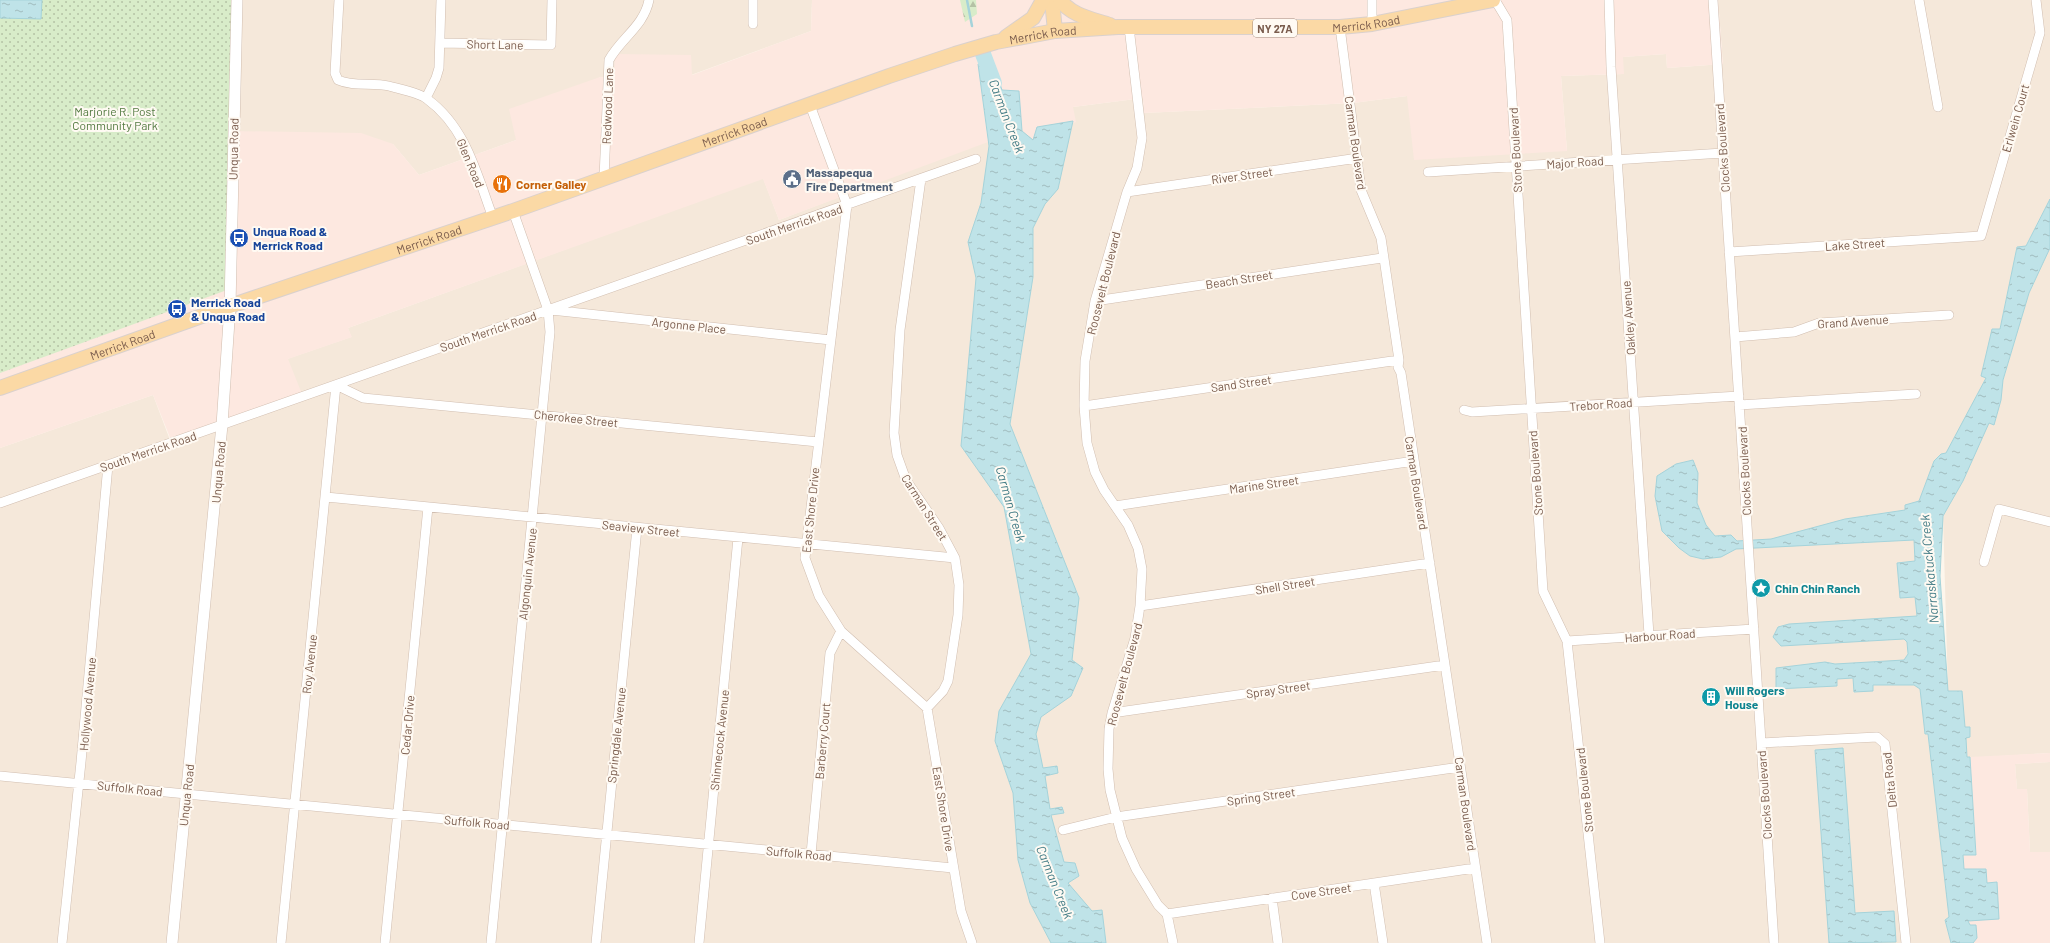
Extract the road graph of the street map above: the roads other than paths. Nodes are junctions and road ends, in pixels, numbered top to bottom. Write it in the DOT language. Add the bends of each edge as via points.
graph roads {
  1 [pos="237,0"];
  2 [pos="339,0"];
  3 [pos="441,0"];
  4 [pos="552,0"];
  5 [pos="649,0"];
  6 [pos="754,0"];
  7 [pos="1043,0"];
  8 [pos="1052,0"];
  9 [pos="1060,0"];
  10 [pos="1372,0"];
  11 [pos="1494,0"];
  12 [pos="1609,0"];
  13 [pos="1713,0"];
  14 [pos="1919,0"];
  15 [pos="2036,0"];
  16 [pos="753,24"];
  17 [pos="1372,24"];
  18 [pos="1123,27"];
  19 [pos="1340,27"];
  20 [pos="1055,32"];
  21 [pos="996,42"];
  22 [pos="440,44"];
  23 [pos="426,98"];
  24 [pos="810,105"];
  25 [pos="1938,107"];
  26 [pos="1723,153"];
  27 [pos="1358,158"];
  28 [pos="1618,159"];
  29 [pos="976,160"];
  30 [pos="1516,165"];
  31 [pos="1428,172"];
  32 [pos="604,178"];
  33 [pos="921,179"];
  34 [pos="1127,192"];
  35 [pos="847,205"];
  36 [pos="513,211"];
  37 [pos="493,218"];
  38 [pos="1981,236"];
  39 [pos="1729,252"];
  40 [pos="1382,258"];
  41 [pos="1096,301"];
  42 [pos="230,306"];
  43 [pos="548,310"];
  44 [pos="1949,315"];
  45 [pos="1735,337"];
  46 [pos="831,340"];
  47 [pos="1399,360"];
  48 [pos="336,385"];
  49 [pos="0,388"];
  50 [pos="1916,394"];
  51 [pos="1739,400"];
  52 [pos="1634,402"];
  53 [pos="1084,406"];
  54 [pos="1531,408"];
  55 [pos="1464,410"];
  56 [pos="542,415"];
  57 [pos="222,425"];
  58 [pos="818,442"];
  59 [pos="1414,461"];
  60 [pos="108,465"];
  61 [pos="326,497"];
  62 [pos="0,504"];
  63 [pos="1114,506"];
  64 [pos="428,507"];
  65 [pos="532,518"];
  66 [pos="2050,522"];
  67 [pos="637,528"];
  68 [pos="738,538"];
  69 [pos="805,544"];
  70 [pos="955,558"];
  71 [pos="1984,562"];
  72 [pos="1430,563"];
  73 [pos="1140,606"];
  74 [pos="1754,629"];
  75 [pos="841,631"];
  76 [pos="1649,635"];
  77 [pos="1567,641"];
  78 [pos="1445,665"];
  79 [pos="927,708"];
  80 [pos="1112,713"];
  81 [pos="1761,743"];
  82 [pos="1460,767"];
  83 [pos="0,776"];
  84 [pos="78,783"];
  85 [pos="187,794"];
  86 [pos="295,804"];
  87 [pos="398,814"];
  88 [pos="1116,817"];
  89 [pos="502,824"];
  90 [pos="1063,830"];
  91 [pos="606,834"];
  92 [pos="709,844"];
  93 [pos="811,854"];
  94 [pos="953,868"];
  95 [pos="1475,868"];
  96 [pos="1374,883"];
  97 [pos="1272,898"];
  98 [pos="1167,914"];
  99 [pos="62,943"];
  100 [pos="172,943"];
  101 [pos="281,943"];
  102 [pos="385,943"];
  103 [pos="491,943"];
  104 [pos="596,943"];
  105 [pos="699,943"];
  106 [pos="972,943"];
  107 [pos="1173,943"];
  108 [pos="1278,943"];
  109 [pos="1383,943"];
  110 [pos="1486,943"];
  111 [pos="1600,943"];
  112 [pos="1774,943"];
  113 [pos="1906,943"];
  1 -- 42 [label="street, Unqua Road"];
  2 -- 23 [label="street, Glen Road" via="335,73 338,80 388,86"];
  3 -- 22 [label="street"];
  4 -- 22 [label="street, Short Lane" via="550,45"];
  5 -- 32 [label="street, Redwood Lane" via="638,26 615,48 609,60"];
  6 -- 16 [label="street"];
  7 -- 21 [label="main road" via="1033,18"];
  8 -- 20 [label="main road"];
  9 -- 18 [label="main road" via="1066,8 1083,17"];
  10 -- 17 [label="street"];
  11 -- 17 [label="main road, Merrick Road / NY 27A"];
  11 -- 30 [label="street, Stone Boulevard" via="1507,20"];
  12 -- 28 [label="street, Oakley Avenue"];
  13 -- 26 [label="street, Clocks Boulevard"];
  14 -- 25 [label="street"];
  15 -- 38 [label="street, Erlwein Court" via="2040,33"];
  17 -- 19 [label="main road, Merrick Road / NY 27A"];
  18 -- 19 [label="main road, Merrick Road / NY 27A"];
  18 -- 20 [label="main road, Merrick Road / NY 27A"];
  18 -- 34 [label="street, Roosevelt Boulevard" via="1142,138 1137,168"];
  19 -- 27 [label="street, Carman Boulevard"];
  20 -- 21 [label="main road, Merrick Road"];
  21 -- 24 [label="main road, Merrick Road"];
  22 -- 23 [label="street" via="439,68"];
  23 -- 37 [label="street, Glen Road" via="449,120 464,141"];
  24 -- 32 [label="main road, Merrick Road"];
  24 -- 35 [label="street, East Shore Drive"];
  26 -- 28 [label="street, Major Road"];
  26 -- 39 [label="street, Clocks Boulevard"];
  27 -- 34 [label="street, River Street"];
  27 -- 40 [label="street, Carman Boulevard" via="1361,190 1380,238"];
  28 -- 30 [label="street, Major Road"];
  28 -- 52 [label="street, Oakley Avenue"];
  29 -- 33 [label="street, South Merrick Road"];
  30 -- 31 [label="street, Major Road"];
  30 -- 54 [label="street, Stone Boulevard"];
  32 -- 36 [label="main road, Merrick Road"];
  33 -- 35 [label="street, South Merrick Road"];
  33 -- 70 [label="street, Carman Street" via="900,330 894,433 897,455 906,480 939,528"];
  34 -- 41 [label="street, Roosevelt Boulevard"];
  35 -- 43 [label="street, South Merrick Road"];
  35 -- 46 [label="street, East Shore Drive"];
  36 -- 37 [label="main road, Merrick Road"];
  36 -- 43 [label="street, Algonquin Avenue"];
  37 -- 42 [label="main road, Merrick Road"];
  38 -- 39 [label="street, Lake Street"];
  39 -- 45 [label="street, Clocks Boulevard"];
  40 -- 41 [label="street, Beach Street"];
  40 -- 47 [label="street, Carman Boulevard"];
  41 -- 53 [label="street, Roosevelt Boulevard" via="1085,361"];
  42 -- 49 [label="main road, Merrick Road"];
  42 -- 57 [label="street, Unqua Road"];
  43 -- 46 [label="street, Argonne Place"];
  43 -- 48 [label="street, South Merrick Road"];
  43 -- 56 [label="street, Algonquin Avenue" via="550,332"];
  44 -- 45 [label="street, Grand Avenue" via="1820,322 1794,332"];
  45 -- 51 [label="street, Clocks Boulevard"];
  46 -- 58 [label="street, East Shore Drive"];
  47 -- 53 [label="street, Sand Street"];
  47 -- 59 [label="street, Carman Boulevard" via="1398,367"];
  48 -- 56 [label="street, Cherokee Street" via="363,398"];
  48 -- 57 [label="street, South Merrick Road"];
  48 -- 61 [label="street, Roy Avenue"];
  50 -- 51 [label="street, Trebor Road"];
  51 -- 52 [label="street, Trebor Road"];
  51 -- 74 [label="street, Clocks Boulevard"];
  52 -- 54 [label="street, Trebor Road"];
  52 -- 76 [label="street, Oakley Avenue"];
  53 -- 63 [label="street, Roosevelt Boulevard" via="1088,443 1095,472"];
  54 -- 55 [label="street, Trebor Road" via="1472,412"];
  54 -- 77 [label="street, Stone Boulevard" via="1543,591"];
  56 -- 58 [label="street, Cherokee Street"];
  56 -- 65 [label="street, Algonquin Avenue"];
  57 -- 60 [label="street, South Merrick Road"];
  57 -- 85 [label="street, Unqua Road"];
  58 -- 69 [label="street, East Shore Drive"];
  59 -- 63 [label="street, Marine Street"];
  59 -- 72 [label="street, Carman Boulevard"];
  60 -- 62 [label="street, South Merrick Road"];
  60 -- 84 [label="street, Hollywood Avenue"];
  61 -- 64 [label="street, Seaview Street"];
  61 -- 86 [label="street, Roy Avenue"];
  63 -- 73 [label="street, Roosevelt Boulevard" via="1128,525 1138,548 1142,569"];
  64 -- 65 [label="street, Seaview Street"];
  64 -- 87 [label="street, Cedar Drive"];
  65 -- 67 [label="street, Seaview Street"];
  65 -- 89 [label="street, Algonquin Avenue"];
  66 -- 71 [label="street" via="1999,508"];
  67 -- 68 [label="street, Seaview Street"];
  67 -- 91 [label="street, Springdale Avenue"];
  68 -- 69 [label="street, Seaview Street"];
  68 -- 92 [label="street, Shinnecock Avenue"];
  69 -- 70 [label="street, Seaview Street"];
  69 -- 75 [label="street, East Shore Drive" via="805,558 819,596"];
  70 -- 79 [label="street, Carman Street" via="959,585 958,615 948,681 943,691"];
  72 -- 73 [label="street, Shell Street"];
  72 -- 78 [label="street, Carman Boulevard"];
  73 -- 80 [label="street, Roosevelt Boulevard" via="1130,656"];
  74 -- 76 [label="street, Harbour Road"];
  74 -- 81 [label="street, Clocks Boulevard"];
  75 -- 79 [label="street, East Shore Drive"];
  75 -- 93 [label="street, Barberry Court" via="830,653"];
  76 -- 77 [label="street, Harbour Road"];
  77 -- 111 [label="street, Stone Boulevard"];
  78 -- 80 [label="street, Spray Street"];
  78 -- 82 [label="street, Carman Boulevard"];
  79 -- 94 [label="street, East Shore Drive"];
  80 -- 88 [label="street, Roosevelt Boulevard" via="1108,769"];
  81 -- 112 [label="street, Clocks Boulevard"];
  81 -- 113 [label="street, Delta Road" via="1877,737 1885,744"];
  82 -- 88 [label="street, Spring Street"];
  82 -- 95 [label="street, Carman Boulevard"];
  83 -- 84 [label="street, Suffolk Road"];
  84 -- 85 [label="street, Suffolk Road"];
  84 -- 99 [label="street, Hollywood Avenue"];
  85 -- 86 [label="street, Suffolk Road"];
  85 -- 100 [label="street, Unqua Road"];
  86 -- 87 [label="street, Suffolk Road"];
  86 -- 101 [label="street, Roy Avenue"];
  87 -- 89 [label="street, Suffolk Road"];
  87 -- 102 [label="street, Cedar Drive"];
  88 -- 90 [label="street, Spring Street"];
  88 -- 98 [label="street, Roosevelt Boulevard" via="1136,869 1158,905"];
  89 -- 91 [label="street, Suffolk Road"];
  89 -- 103 [label="street, Algonquin Avenue"];
  91 -- 92 [label="street, Suffolk Road"];
  91 -- 104 [label="street, Springdale Avenue"];
  92 -- 93 [label="street, Suffolk Road"];
  92 -- 105 [label="street, Shinnecock Avenue"];
  93 -- 94 [label="street, Suffolk Road"];
  94 -- 106 [label="street, East Shore Drive"];
  95 -- 96 [label="street, Cove Street"];
  95 -- 110 [label="street, Carman Boulevard"];
  96 -- 97 [label="street, Cove Street"];
  96 -- 109 [label="street"];
  97 -- 98 [label="street, Cove Street"];
  97 -- 108 [label="street"];
  98 -- 107 [label="street, Roosevelt Boulevard"];
}
